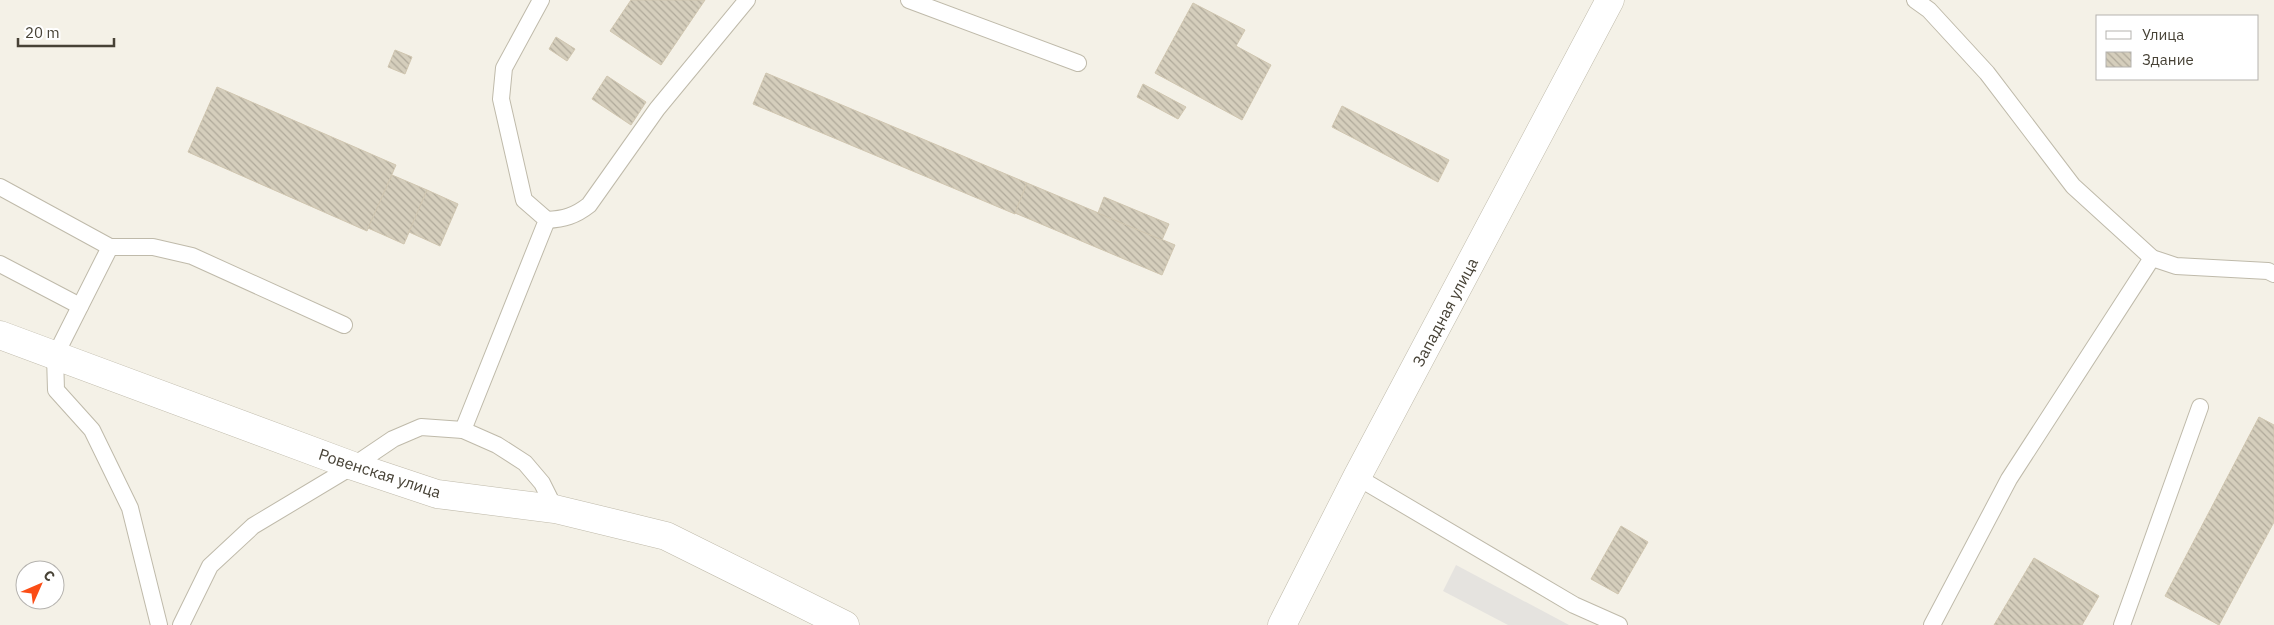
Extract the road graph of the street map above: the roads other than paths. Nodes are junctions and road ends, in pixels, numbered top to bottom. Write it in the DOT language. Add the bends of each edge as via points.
graph roads {
  1 [pos="541,0"];
  2 [pos="747,0"];
  3 [pos="908,0"];
  4 [pos="1610,0"];
  5 [pos="1915,0"];
  6 [pos="1934,5"];
  7 [pos="1078,63"];
  8 [pos="0,188"];
  9 [pos="547,220"];
  10 [pos="110,247"];
  11 [pos="2152,258"];
  12 [pos="0,264"];
  13 [pos="2274,274"];
  14 [pos="80,306"];
  15 [pos="344,325"];
  16 [pos="0,334"];
  17 [pos="55,356"];
  18 [pos="2200,407"];
  19 [pos="463,430"];
  20 [pos="353,466"];
  21 [pos="1357,477"];
  22 [pos="555,509"];
  23 [pos="160,625"];
  24 [pos="182,625"];
  25 [pos="845,625"];
  26 [pos="1282,625"];
  27 [pos="1619,625"];
  28 [pos="1932,625"];
  29 [pos="2122,625"];
  1 -- 9 [label="lane" via="504,68 502,99 524,200"];
  2 -- 9 [label="lane" via="657,109 589,205 576,215"];
  3 -- 7 [label="lane"];
  4 -- 21 [label="street, Западная улица"];
  5 -- 6 [label="lane"];
  6 -- 11 [label="lane" via="2073,186"];
  8 -- 10 [label="lane"];
  9 -- 19 [label="lane"];
  10 -- 14 [label="lane"];
  10 -- 15 [label="lane" via="153,247 192,256"];
  11 -- 13 [label="lane" via="2176,266 2268,271"];
  11 -- 28 [label="lane" via="2009,479"];
  12 -- 14 [label="lane"];
  14 -- 17 [label="lane"];
  16 -- 17 [label="street, Ровенская улица"];
  17 -- 20 [label="street, Ровенская улица"];
  17 -- 23 [label="lane" via="56,390 92,430 130,508"];
  18 -- 29 [label="lane"];
  19 -- 20 [label="lane" via="421,427 393,439"];
  19 -- 22 [label="lane" via="497,445 525,463 542,483"];
  20 -- 22 [label="street, Ровенская улица" via="437,494"];
  20 -- 24 [label="lane" via="253,526 210,566"];
  21 -- 26 [label="street, Западная улица"];
  21 -- 27 [label="lane" via="1574,605"];
  22 -- 25 [label="street, Ровенская улица" via="666,536"];
}
